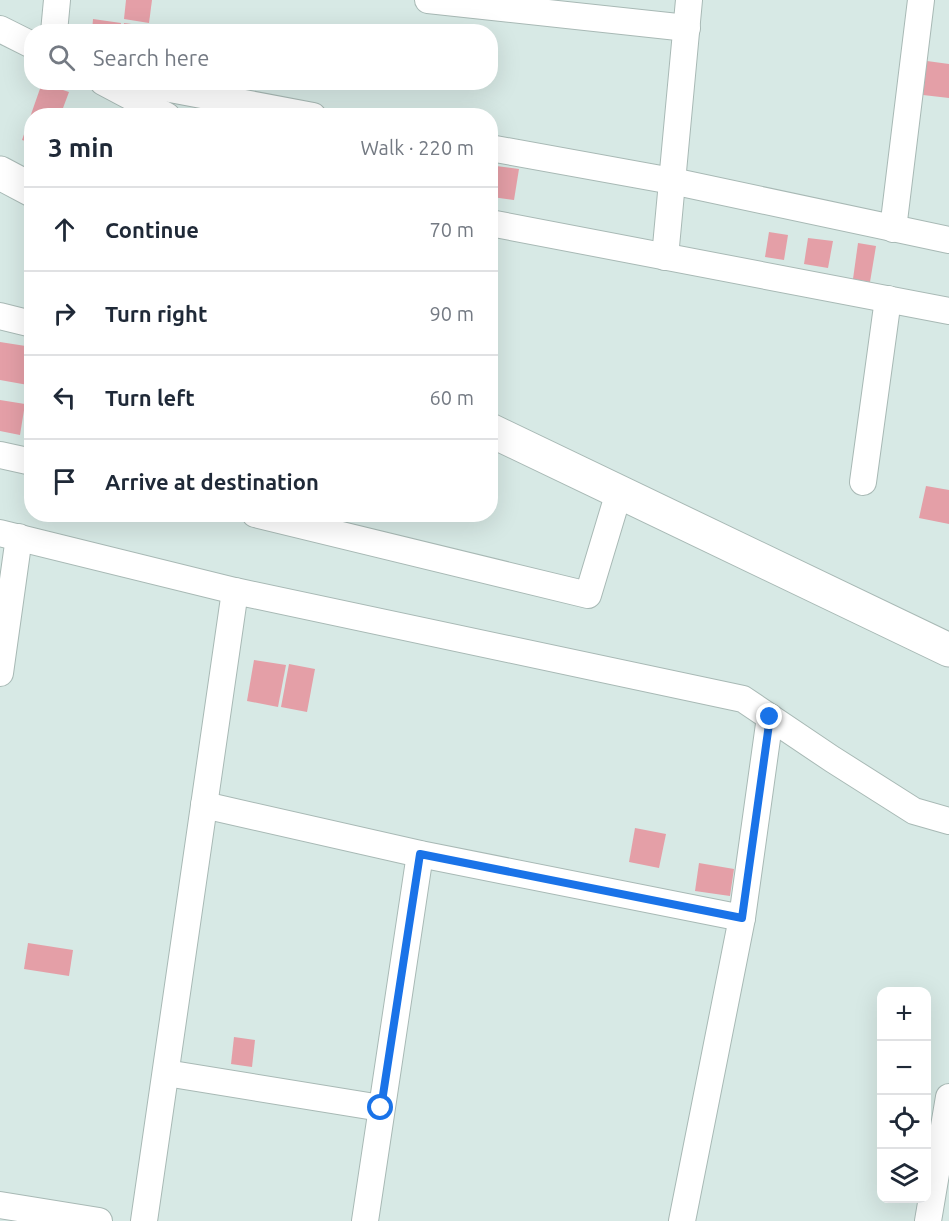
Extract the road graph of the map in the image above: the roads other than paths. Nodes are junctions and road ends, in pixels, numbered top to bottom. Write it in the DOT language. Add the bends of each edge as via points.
graph roads {
  1 [pos="57,0"];
  2 [pos="428,0"];
  3 [pos="689,0"];
  4 [pos="921,0"];
  5 [pos="55,24"];
  6 [pos="687,28"];
  7 [pos="0,29"];
  8 [pos="24,41"];
  9 [pos="118,90"];
  10 [pos="175,90"];
  11 [pos="152,108"];
  12 [pos="271,108"];
  13 [pos="498,149"];
  14 [pos="0,173"];
  15 [pos="672,181"];
  16 [pos="24,186"];
  17 [pos="498,225"];
  18 [pos="893,230"];
  19 [pos="949,240"];
  20 [pos="665,256"];
  21 [pos="888,300"];
  22 [pos="949,311"];
  23 [pos="0,316"];
  24 [pos="24,322"];
  25 [pos="498,434"];
  26 [pos="0,455"];
  27 [pos="24,460"];
  28 [pos="864,482"];
  29 [pos="620,492"];
  30 [pos="288,522"];
  31 [pos="10,535"];
  32 [pos="235,591"];
  33 [pos="949,650"];
  34 [pos="0,673"];
  35 [pos="770,717"];
  36 [pos="204,805"];
  37 [pos="949,821"];
  38 [pos="420,854"];
  39 [pos="742,918"];
  40 [pos="165,1073"];
  41 [pos="949,1097"];
  42 [pos="381,1108"];
  43 [pos="0,1205"];
  44 [pos="99,1221"];
  45 [pos="144,1221"];
  46 [pos="365,1221"];
  47 [pos="682,1221"];
  48 [pos="928,1221"];
  1 -- 5 [label="street"];
  2 -- 6 [label="street"];
  3 -- 6 [label="street"];
  4 -- 18 [label="street"];
  6 -- 15 [label="street"];
  7 -- 8 [label="street"];
  9 -- 11 [label="street"];
  10 -- 12 [label="street"];
  13 -- 15 [label="street"];
  14 -- 16 [label="street"];
  15 -- 18 [label="street"];
  15 -- 20 [label="street"];
  17 -- 20 [label="street"];
  18 -- 19 [label="street"];
  20 -- 21 [label="street"];
  21 -- 22 [label="street"];
  21 -- 28 [label="street"];
  23 -- 24 [label="street"];
  25 -- 29 [label="street"];
  26 -- 27 [label="street"];
  29 -- 30 [label="street" via="588,595"];
  29 -- 33 [label="street"];
  31 -- 32 [label="street"];
  31 -- 34 [label="street"];
  32 -- 35 [label="street" via="743,699"];
  32 -- 36 [label="street"];
  35 -- 37 [label="street" via="914,811"];
  35 -- 39 [label="street"];
  36 -- 38 [label="street"];
  36 -- 40 [label="street"];
  38 -- 39 [label="street"];
  38 -- 42 [label="street"];
  39 -- 47 [label="street"];
  40 -- 42 [label="street"];
  40 -- 45 [label="street"];
  41 -- 48 [label="street"];
  42 -- 46 [label="street"];
  43 -- 44 [label="street"];
}
